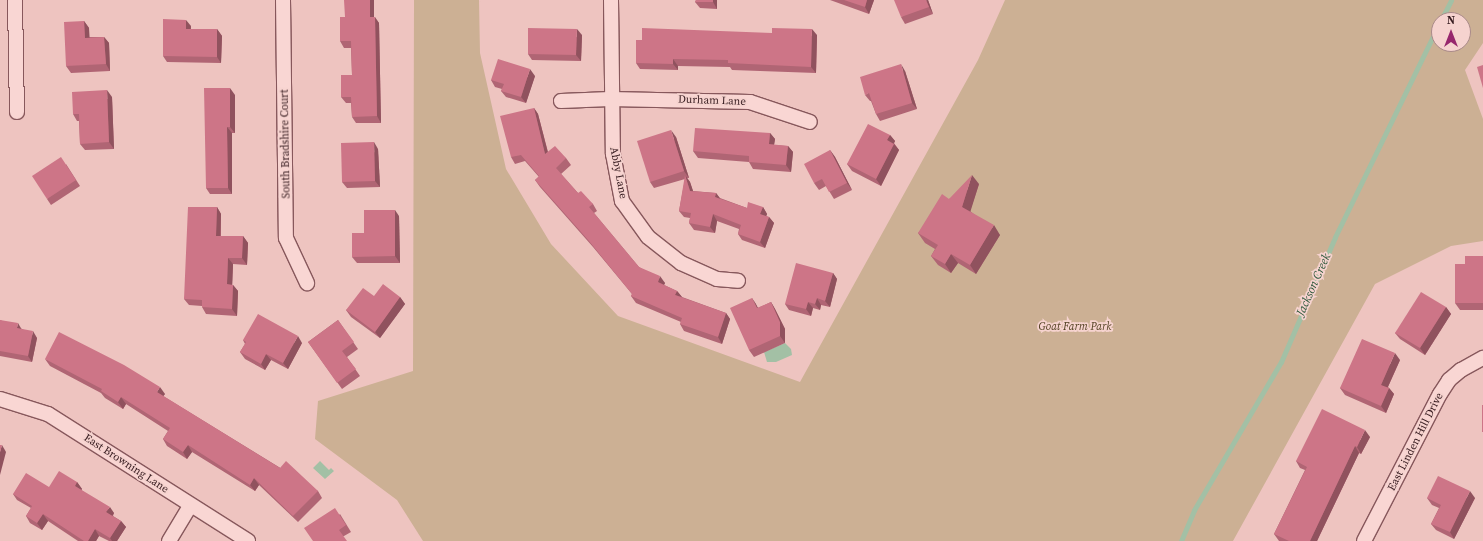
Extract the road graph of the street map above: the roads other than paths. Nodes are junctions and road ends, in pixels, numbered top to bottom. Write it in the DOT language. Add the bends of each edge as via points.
graph roads {
  1 [pos="15,0"];
  2 [pos="283,0"];
  3 [pos="611,0"];
  4 [pos="610,99"];
  5 [pos="561,101"];
  6 [pos="16,112"];
  7 [pos="810,122"];
  8 [pos="738,281"];
  9 [pos="307,283"];
  10 [pos="1483,358"];
  11 [pos="0,399"];
  12 [pos="190,506"];
  13 [pos="170,541"];
  14 [pos="248,541"];
  15 [pos="1364,541"];
  1 -- 6 [label="street"];
  2 -- 9 [label="street, South Bradshire Court" via="286,238"];
  3 -- 4 [label="street, Abby Lane"];
  4 -- 5 [label="street, Durham Lane"];
  4 -- 7 [label="street, Durham Lane" via="750,102"];
  4 -- 8 [label="street, Abby Lane" via="613,154 622,201 648,236 681,263 717,279"];
  10 -- 15 [label="street, East Linden Hill Drive" via="1449,380"];
  11 -- 12 [label="street, East Browning Lane" via="48,414"];
  12 -- 13 [label="street"];
  12 -- 14 [label="street, East Browning Lane"];
}
